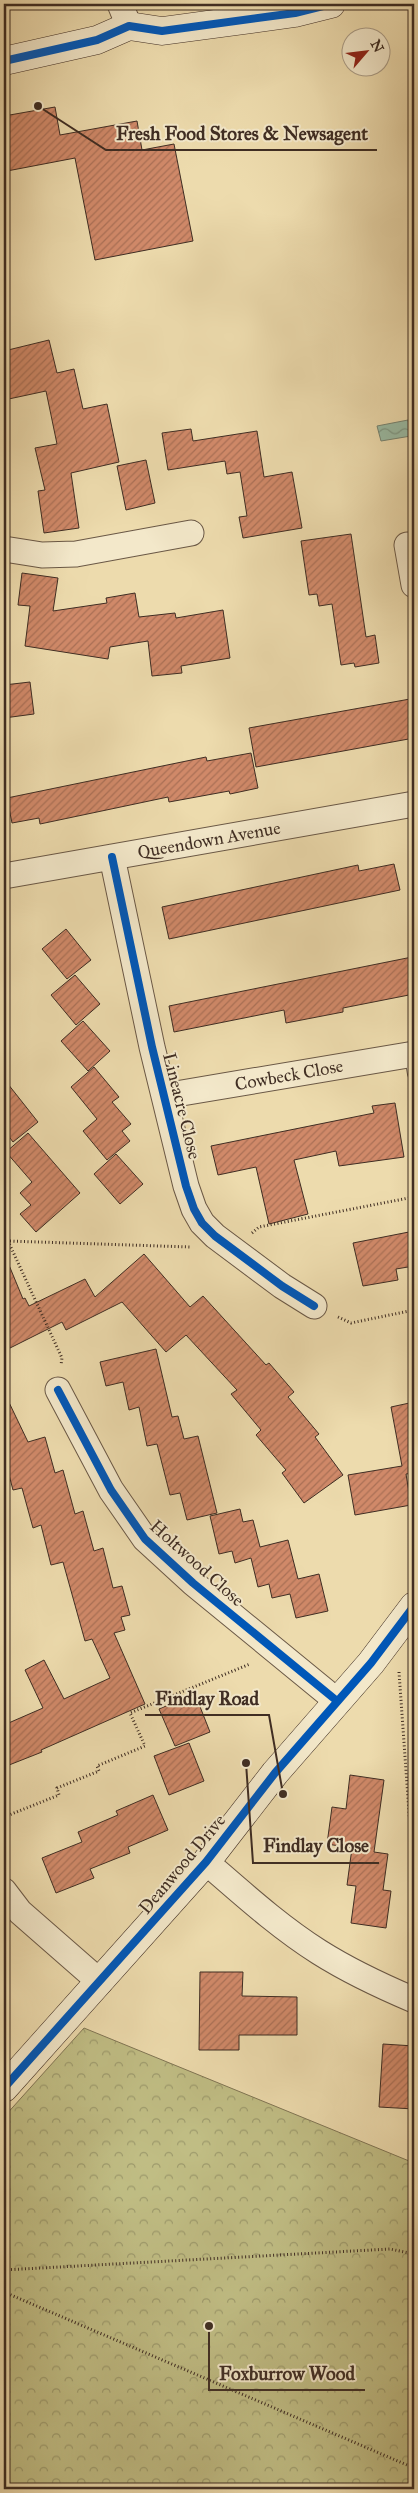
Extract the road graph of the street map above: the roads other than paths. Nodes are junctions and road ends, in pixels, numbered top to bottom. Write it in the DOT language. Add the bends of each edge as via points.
graph roads {
  1 [pos="331,4"];
  2 [pos="125,15"];
  3 [pos="4,61"];
  4 [pos="191,533"];
  5 [pos="407,544"];
  6 [pos="4,549"];
  7 [pos="414,584"];
  8 [pos="414,804"];
  9 [pos="112,857"];
  10 [pos="4,876"];
  11 [pos="413,1061"];
  12 [pos="164,1096"];
  13 [pos="314,1306"];
  14 [pos="58,1390"];
  15 [pos="414,1606"];
  16 [pos="337,1701"];
  17 [pos="206,1862"];
  18 [pos="4,1891"];
  19 [pos="100,1982"];
  20 [pos="414,2000"];
  21 [pos="4,2088"];
  1 -- 2 [label="street" via="295,13 162,32"];
  2 -- 3 [label="street" via="97,40"];
  4 -- 6 [label="street" via="76,554 42,555"];
  5 -- 7 [label="street"];
  8 -- 9 [label="street, Queendown Avenue"];
  9 -- 10 [label="street, Queendown Avenue"];
  9 -- 12 [label="street, Lineacre Close"];
  11 -- 12 [label="street, Cowbeck Close"];
  12 -- 13 [label="street, Lineacre Close" via="194,1209 202,1223 233,1250"];
  14 -- 16 [label="street, Holtwood Close" via="111,1490 145,1538 193,1583"];
  15 -- 16 [label="street, Deanwood Drive"];
  16 -- 17 [label="street, Deanwood Drive" via="275,1773"];
  17 -- 19 [label="street, Deanwood Drive"];
  17 -- 20 [label="street" via="318,1951 380,1986"];
  18 -- 19 [label="street" via="20,1912"];
  19 -- 21 [label="street, Deanwood Drive"];
}
